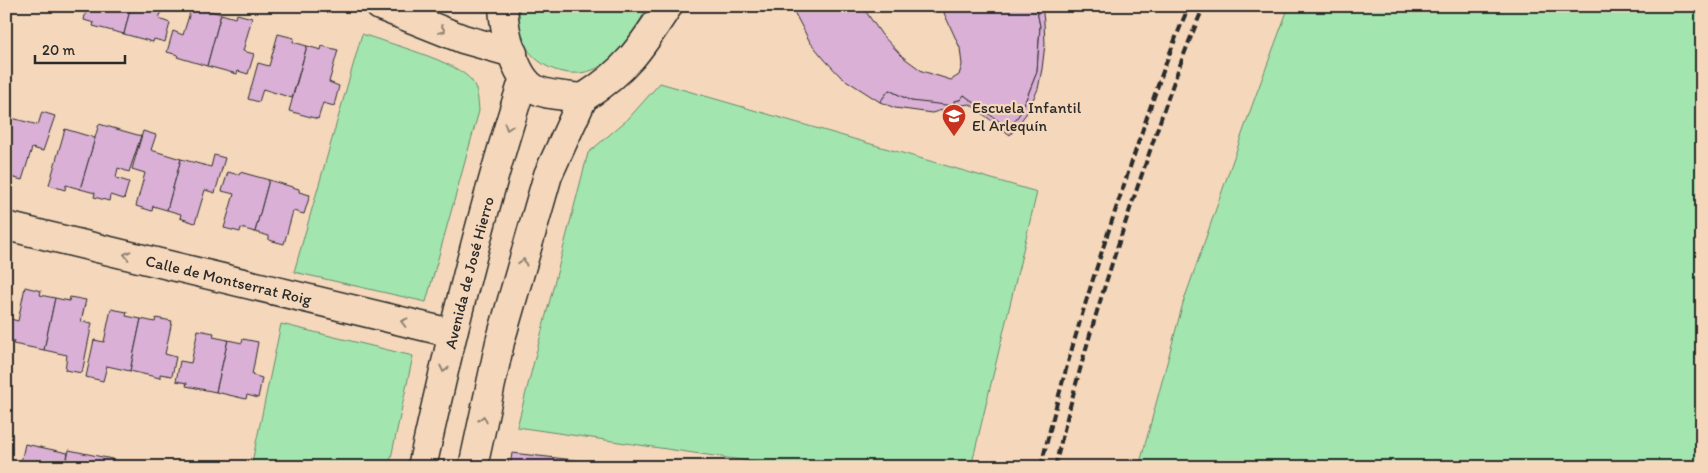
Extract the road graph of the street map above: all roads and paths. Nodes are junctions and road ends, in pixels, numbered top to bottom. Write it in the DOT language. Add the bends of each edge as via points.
graph roads {
  1 [pos="380,6"];
  2 [pos="503,6"];
  3 [pos="668,6"];
  4 [pos="513,53"];
  5 [pos="523,81"];
  6 [pos="583,98"];
  7 [pos="6,226"];
  8 [pos="451,333"];
  9 [pos="422,467"];
  10 [pos="473,467"];
  1 -- 4 [label="street, one-way" via="463,39"];
  2 -- 4 [label="street" via="504,29"];
  3 -- 6 [label="street" via="640,49 609,81"];
  4 -- 5 [label="street"];
  5 -- 6 [label="street" via="538,91"];
  5 -- 8 [label="street, Avenida de José Hierro, one-way"];
  10 -- 6 [label="street, one-way" via="500,342 548,175"];
  8 -- 7 [label="street, Calle de Montserrat Roig, one-way"];
  8 -- 9 [label="street, Avenida de José Hierro, one-way"];
}
